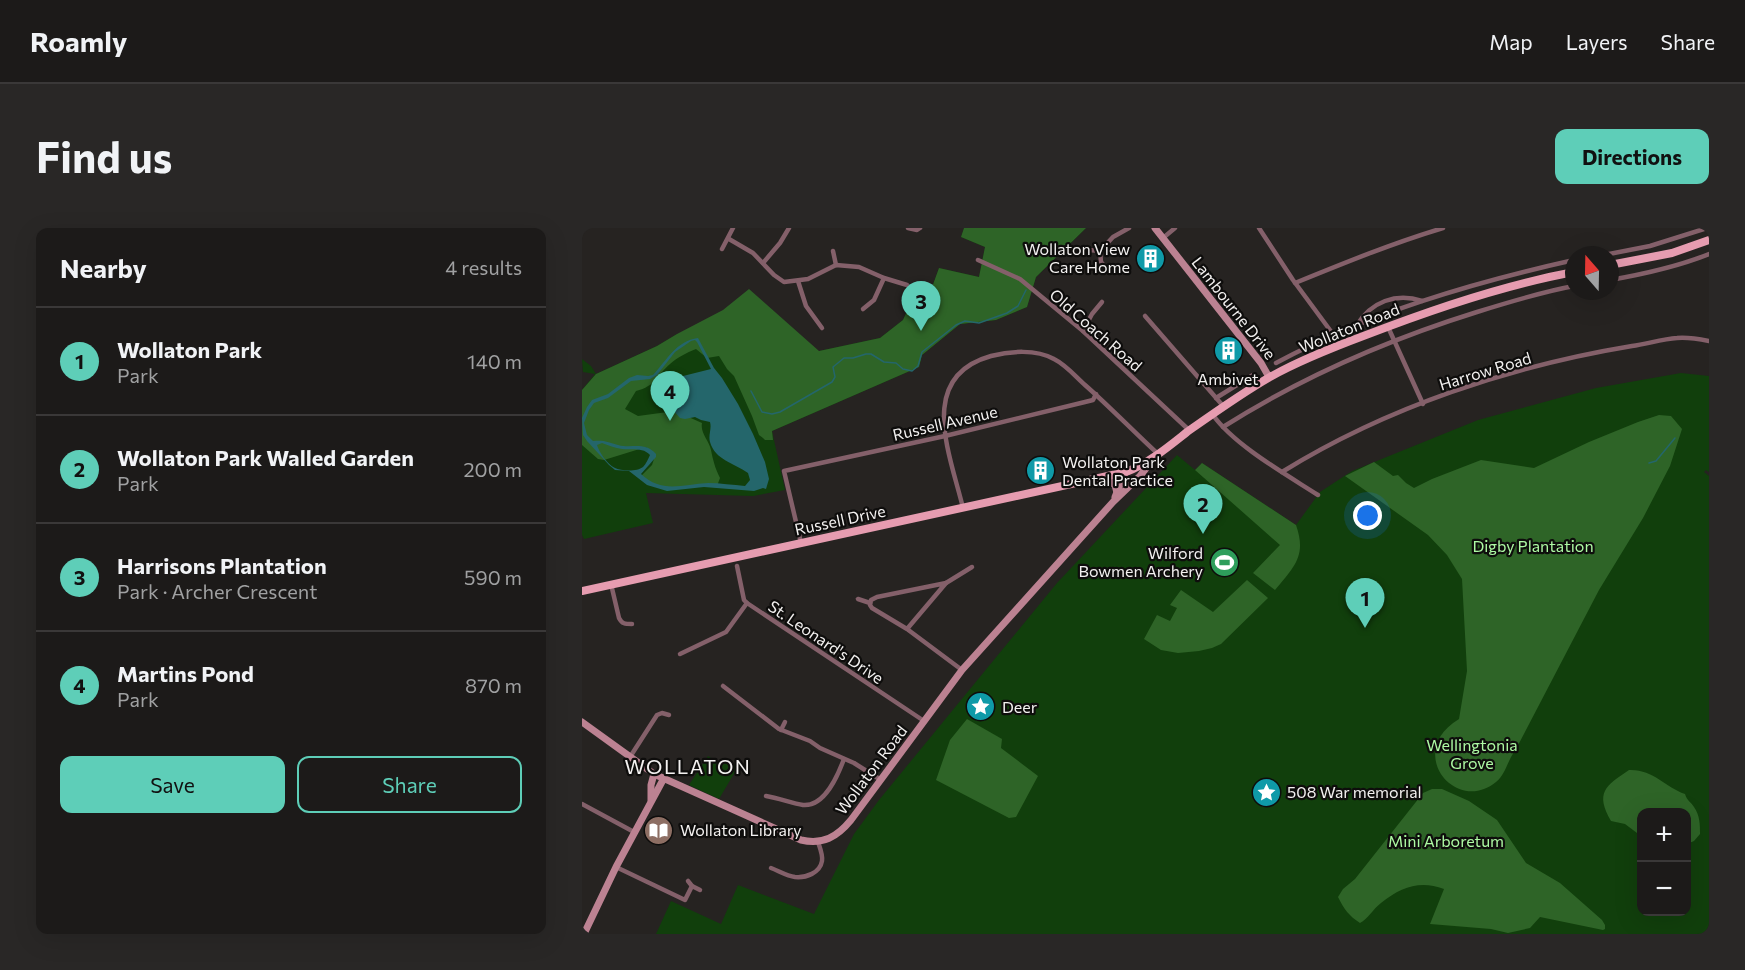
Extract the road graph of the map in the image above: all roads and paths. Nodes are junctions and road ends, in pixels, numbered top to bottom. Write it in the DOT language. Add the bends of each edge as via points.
graph roads {
  1 [pos="733,228"];
  2 [pos="908,228"];
  3 [pos="1129,228"];
  4 [pos="1155,228"];
  5 [pos="1175,228"];
  6 [pos="1443,228"];
  7 [pos="1707,228"];
  8 [pos="1261,229"];
  9 [pos="789,231"];
  10 [pos="919,232"];
  11 [pos="1163,238"];
  12 [pos="729,239"];
  13 [pos="1709,240"];
  14 [pos="722,249"];
  15 [pos="1089,250"];
  16 [pos="833,251"];
  17 [pos="1100,251"];
  18 [pos="1619,252"];
  19 [pos="1709,254"];
  20 [pos="978,260"];
  21 [pos="1565,262"];
  22 [pos="763,263"];
  23 [pos="1619,263"];
  24 [pos="836,265"];
  25 [pos="1110,272"];
  26 [pos="1565,274"];
  27 [pos="884,278"];
  28 [pos="904,278"];
  29 [pos="1619,278"];
  30 [pos="798,281"];
  31 [pos="1295,283"];
  32 [pos="1565,288"];
  33 [pos="874,300"];
  34 [pos="1422,301"];
  35 [pos="1102,302"];
  36 [pos="877,307"];
  37 [pos="1098,307"];
  38 [pos="863,309"];
  39 [pos="1104,309"];
  40 [pos="1145,316"];
  41 [pos="1357,325"];
  42 [pos="1388,326"];
  43 [pos="822,328"];
  44 [pos="1083,331"];
  45 [pos="1334,335"];
  46 [pos="1709,340"];
  47 [pos="1395,341"];
  48 [pos="1341,345"];
  49 [pos="1276,363"];
  50 [pos="1253,375"];
  51 [pos="1269,377"];
  52 [pos="1096,394"];
  53 [pos="1216,398"];
  54 [pos="1423,404"];
  55 [pos="1224,407"];
  56 [pos="1213,414"];
  57 [pos="1223,427"];
  58 [pos="1190,430"];
  59 [pos="945,436"];
  60 [pos="1157,455"];
  61 [pos="1125,472"];
  62 [pos="1282,472"];
  63 [pos="1104,477"];
  64 [pos="1133,483"];
  65 [pos="1117,493"];
  66 [pos="1318,495"];
  67 [pos="1113,502"];
  68 [pos="963,508"];
  69 [pos="801,543"];
  70 [pos="736,566"];
  71 [pos="972,567"];
  72 [pos="946,583"];
  73 [pos="611,584"];
  74 [pos="582,591"];
  75 [pos="858,599"];
  76 [pos="747,603"];
  77 [pos="870,603"];
  78 [pos="632,624"];
  79 [pos="907,629"];
  80 [pos="681,654"];
  81 [pos="962,670"];
  82 [pos="723,686"];
  83 [pos="669,715"];
  84 [pos="924,721"];
  85 [pos="582,722"];
  86 [pos="785,722"];
  87 [pos="781,730"];
  88 [pos="630,757"];
  89 [pos="843,759"];
  90 [pos="654,774"];
  91 [pos="664,778"];
  92 [pos="881,780"];
  93 [pos="766,796"];
  94 [pos="651,801"];
  95 [pos="582,804"];
  96 [pos="634,832"];
  97 [pos="818,842"];
  98 [pos="616,867"];
  99 [pos="771,868"];
  100 [pos="700,890"];
  101 [pos="583,933"];
  1 -- 12 [label="street"];
  2 -- 10 [label="street"];
  3 -- 17 [label="street"];
  4 -- 11 [label="street, Lambourne Drive"];
  5 -- 11 [label="street"];
  6 -- 31 [label="street"];
  7 -- 18 [label="street"];
  8 -- 31 [label="street"];
  9 -- 22 [label="street"];
  11 -- 51 [label="street, Lambourne Drive"];
  12 -- 14 [label="street"];
  12 -- 22 [label="street"];
  13 -- 23 [label="main road" via="1672,253"];
  15 -- 17 [label="street"];
  16 -- 24 [label="street"];
  17 -- 25 [label="street" via="1101,262"];
  19 -- 29 [label="street" via="1659,271"];
  20 -- 44 [label="street, Old Coach Road" via="1020,279"];
  21 -- 34 [label="street, Wollaton Road"];
  22 -- 30 [label="street" via="784,282"];
  24 -- 27 [label="street" via="859,267"];
  24 -- 30 [label="street"];
  26 -- 42 [label="main road, Wollaton Road" via="1434,309"];
  27 -- 28 [label="street" via="904,284"];
  27 -- 33 [label="street"];
  30 -- 43 [label="street" via="806,306"];
  31 -- 45 [label="street"];
  32 -- 47 [label="street, Wollaton Road" via="1524,297"];
  33 -- 36 [label="street"];
  33 -- 38 [label="street"];
  34 -- 41 [label="street, Wollaton Road"];
  34 -- 41 [label="street" via="1404,297 1384,301 1368,310"];
  35 -- 37 [label="street"];
  37 -- 39 [label="street"];
  37 -- 44 [label="street"];
  40 -- 53 [label="street"];
  41 -- 45 [label="street, Wollaton Road"];
  42 -- 47 [label="street"];
  42 -- 48 [label="main road, Wollaton Road"];
  44 -- 58 [label="street, Old Coach Road"];
  45 -- 48 [label="street"];
  45 -- 49 [label="street, Wollaton Road"];
  46 -- 54 [label="street, Harrow Road" via="1676,338 1560,360"];
  47 -- 54 [label="street"];
  47 -- 57 [label="street, Wollaton Road" via="1302,381"];
  48 -- 51 [label="main road, Wollaton Road"];
  50 -- 53 [label="street"];
  51 -- 55 [label="main road, Wollaton Road"];
  52 -- 59 [label="street, Russell Avenue" via="1093,400"];
  52 -- 59 [label="street" via="1054,359 1023,352 997,354 976,360 957,375 946,394"];
  52 -- 60 [label="street"];
  53 -- 55 [label="street"];
  54 -- 62 [label="street, Harrow Road" via="1339,440"];
  55 -- 56 [label="main road, Wollaton Road"];
  56 -- 57 [label="street"];
  56 -- 58 [label="main road, Wollaton Road"];
  57 -- 62 [label="street"];
  58 -- 60 [label="main road, Wollaton Road"];
  59 -- 68 [label="street"];
  59 -- 69 [label="street, Russell Avenue" via="784,471"];
  60 -- 61 [label="main road, Wollaton Road"];
  60 -- 64 [label="street, Wollaton Road"];
  61 -- 63 [label="main road, Wollaton Road"];
  61 -- 64 [label="street" via="1131,474"];
  61 -- 65 [label="street, Wollaton Road"];
  62 -- 66 [label="street"];
  63 -- 65 [label="street" via="1115,485"];
  63 -- 68 [label="main road, Russell Drive"];
  64 -- 67 [label="street, Wollaton Road"];
  65 -- 67 [label="street, Wollaton Road"];
  67 -- 81 [label="street, Wollaton Road"];
  68 -- 69 [label="main road, Russell Drive"];
  69 -- 73 [label="main road, Russell Drive"];
  70 -- 76 [label="street, St. Leonard's Drive"];
  71 -- 72 [label="street"];
  72 -- 77 [label="street" via="873,598"];
  72 -- 79 [label="street"];
  73 -- 74 [label="main road, Russell Drive"];
  73 -- 78 [label="street" via="621,622"];
  75 -- 77 [label="street"];
  76 -- 80 [label="street" via="726,632 701,648"];
  76 -- 84 [label="street, St. Leonard's Drive"];
  77 -- 79 [label="street"];
  79 -- 81 [label="street"];
  81 -- 84 [label="street, Wollaton Road"];
  82 -- 87 [label="street"];
  83 -- 88 [label="street" via="657,715"];
  84 -- 92 [label="street, Wollaton Road"];
  85 -- 88 [label="street"];
  86 -- 87 [label="street"];
  87 -- 89 [label="street"];
  88 -- 90 [label="street"];
  89 -- 92 [label="street"];
  89 -- 93 [label="street" via="837,777 814,803 803,805"];
  90 -- 91 [label="street"];
  90 -- 94 [label="street"];
  91 -- 94 [label="street"];
  91 -- 97 [label="street" via="801,840"];
  92 -- 97 [label="street, Wollaton Road" via="846,826"];
  94 -- 96 [label="street"];
  95 -- 96 [label="street"];
  96 -- 98 [label="street"];
  97 -- 99 [label="street" via="822,864 816,872 799,877"];
  98 -- 100 [label="street" via="679,899 685,900 690,884"];
  98 -- 101 [label="street"];
}
